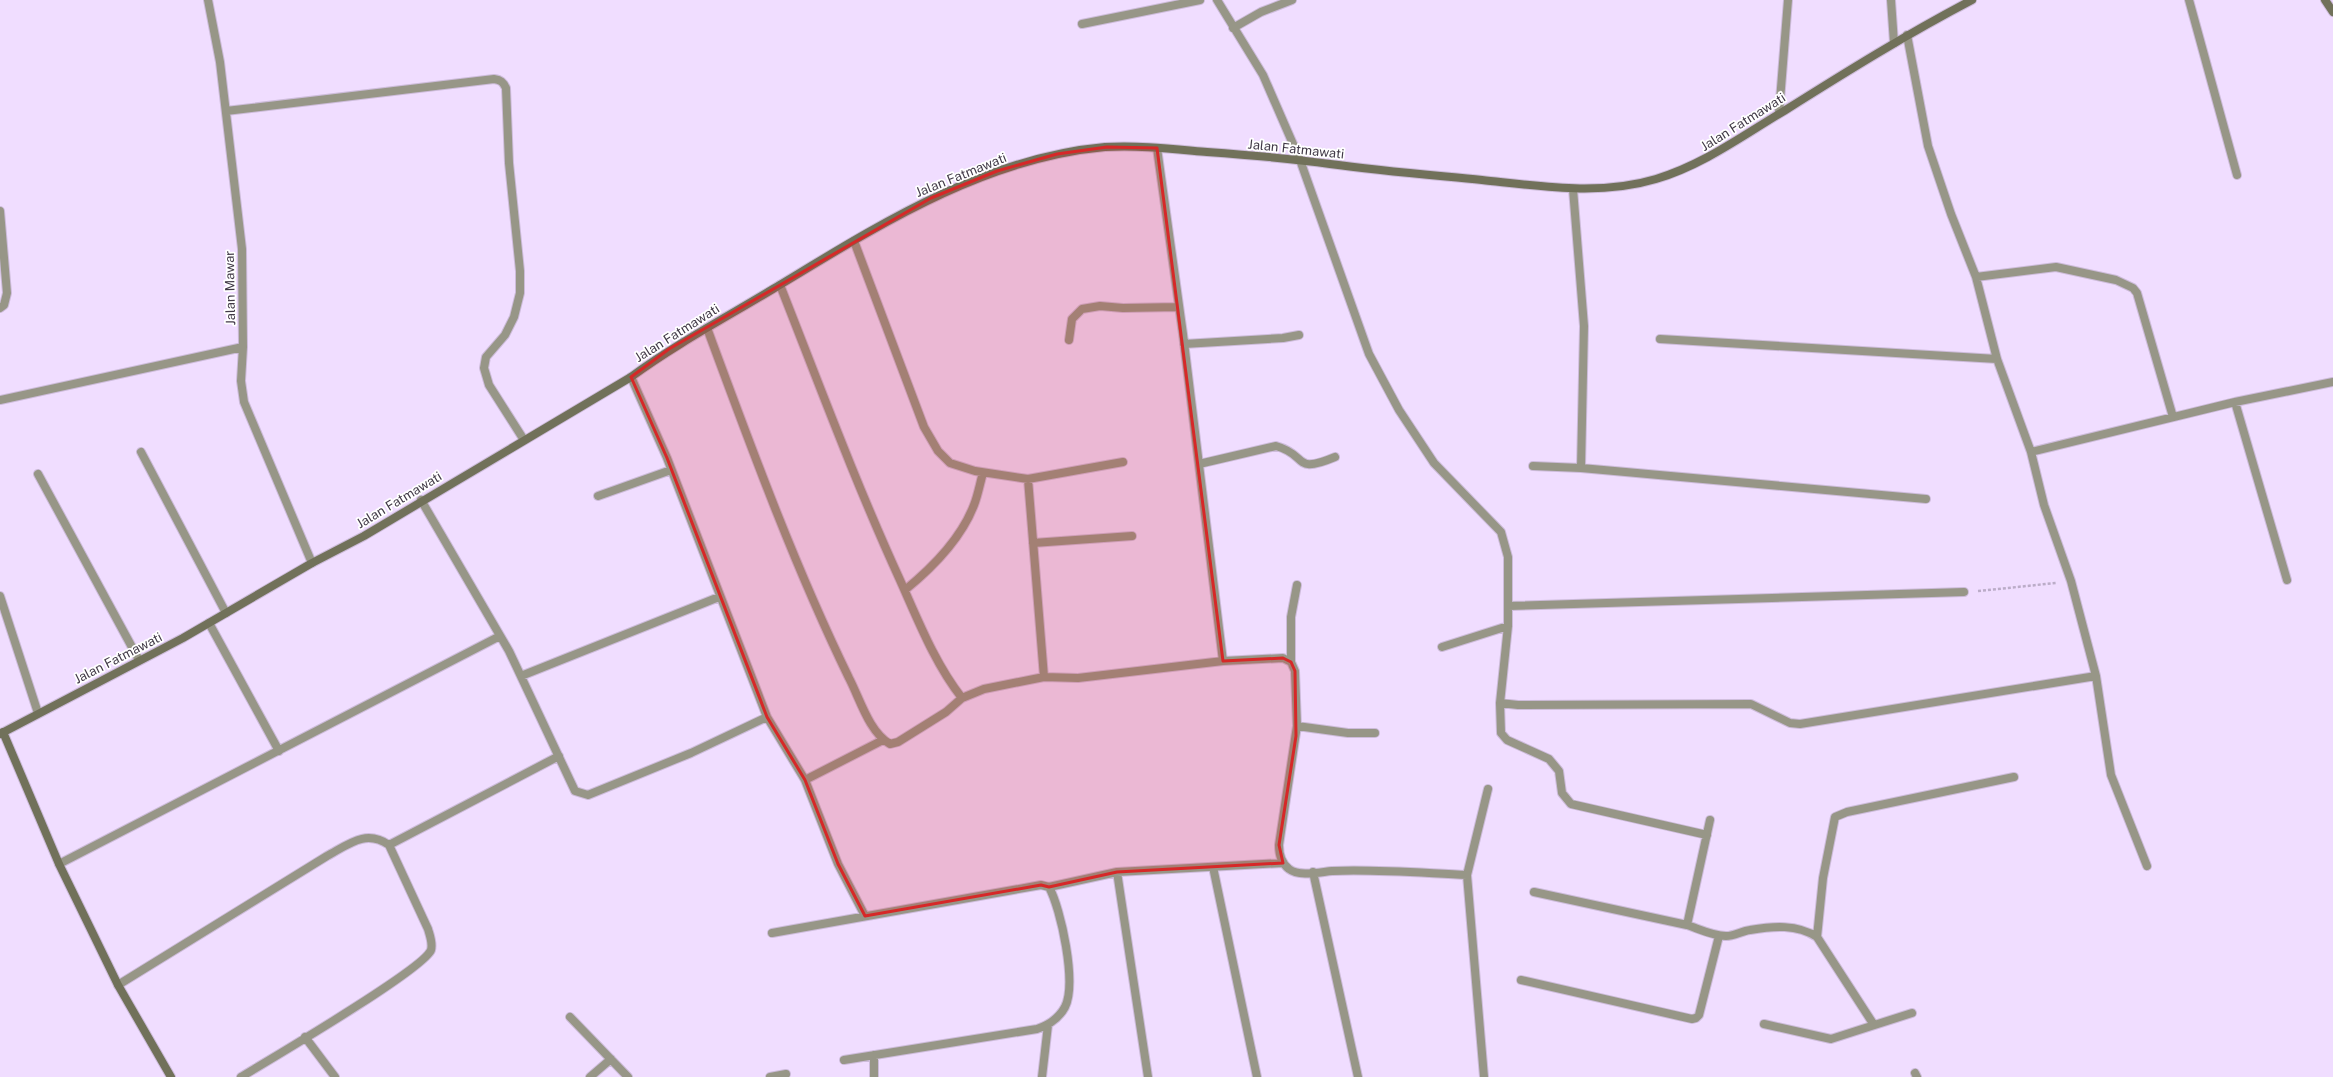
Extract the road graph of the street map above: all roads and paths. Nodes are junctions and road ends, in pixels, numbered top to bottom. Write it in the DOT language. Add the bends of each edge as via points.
graph roads {
  1 [pos="208,0"];
  2 [pos="1200,0"];
  3 [pos="1217,0"];
  4 [pos="1292,0"];
  5 [pos="1788,0"];
  6 [pos="1891,0"];
  7 [pos="1972,0"];
  8 [pos="2189,0"];
  9 [pos="2325,0"];
  10 [pos="2333,12"];
  11 [pos="1082,24"];
  12 [pos="1233,28"];
  13 [pos="1906,35"];
  14 [pos="1894,43"];
  15 [pos="226,111"];
  16 [pos="1779,113"];
  17 [pos="1157,148"];
  18 [pos="1300,160"];
  19 [pos="2237,175"];
  20 [pos="1573,189"];
  21 [pos="0,211"];
  22 [pos="854,241"];
  23 [pos="1976,277"];
  24 [pos="780,285"];
  25 [pos="1178,307"];
  26 [pos="0,308"];
  27 [pos="707,328"];
  28 [pos="1299,335"];
  29 [pos="1660,339"];
  30 [pos="1069,340"];
  31 [pos="1184,344"];
  32 [pos="243,347"];
  33 [pos="1997,359"];
  34 [pos="631,377"];
  35 [pos="2333,382"];
  36 [pos="0,400"];
  37 [pos="2235,402"];
  38 [pos="2173,417"];
  39 [pos="524,440"];
  40 [pos="141,452"];
  41 [pos="2031,452"];
  42 [pos="1335,457"];
  43 [pos="1123,462"];
  44 [pos="1199,464"];
  45 [pos="1533,466"];
  46 [pos="1581,468"];
  47 [pos="671,470"];
  48 [pos="983,473"];
  49 [pos="38,474"];
  50 [pos="1028,479"];
  51 [pos="598,496"];
  52 [pos="1926,499"];
  53 [pos="421,500"];
  54 [pos="1132,536"];
  55 [pos="1033,543"];
  56 [pos="312,563"];
  57 [pos="2286,580"];
  58 [pos="2071,581"];
  59 [pos="1297,585"];
  60 [pos="905,590"];
  61 [pos="1964,592"];
  62 [pos="0,596"];
  63 [pos="719,597"];
  64 [pos="1508,606"];
  65 [pos="226,613"];
  66 [pos="210,623"];
  67 [pos="1508,626"];
  68 [pos="500,636"];
  69 [pos="1442,647"];
  70 [pos="139,660"];
  71 [pos="1223,661"];
  72 [pos="1291,662"];
  73 [pos="521,676"];
  74 [pos="2096,676"];
  75 [pos="1044,677"];
  76 [pos="962,698"];
  77 [pos="1500,703"];
  78 [pos="38,712"];
  79 [pos="767,717"];
  80 [pos="1296,726"];
  81 [pos="2,733"];
  82 [pos="1375,733"];
  83 [pos="883,740"];
  84 [pos="279,751"];
  85 [pos="559,756"];
  86 [pos="2014,777"];
  87 [pos="805,780"];
  88 [pos="1488,789"];
  89 [pos="1710,820"];
  90 [pos="1707,835"];
  91 [pos="389,845"];
  92 [pos="1284,863"];
  93 [pos="59,864"];
  94 [pos="2147,866"];
  95 [pos="1213,867"];
  96 [pos="1117,872"];
  97 [pos="1313,872"];
  98 [pos="1467,875"];
  99 [pos="1049,887"];
  100 [pos="1534,892"];
  101 [pos="865,916"];
  102 [pos="1687,925"];
  103 [pos="772,933"];
  104 [pos="1719,936"];
  105 [pos="1817,937"];
  106 [pos="1521,980"];
  107 [pos="118,985"];
  108 [pos="1912,1013"];
  109 [pos="570,1017"];
  110 [pos="1764,1024"];
  111 [pos="1048,1025"];
  112 [pos="1874,1025"];
  113 [pos="305,1037"];
  114 [pos="874,1055"];
  115 [pos="611,1059"];
  116 [pos="844,1060"];
  117 [pos="786,1074"];
  118 [pos="171,1077"];
  119 [pos="241,1077"];
  120 [pos="335,1077"];
  121 [pos="590,1077"];
  122 [pos="628,1077"];
  123 [pos="770,1077"];
  124 [pos="874,1077"];
  125 [pos="1042,1077"];
  126 [pos="1148,1077"];
  127 [pos="1258,1077"];
  128 [pos="1358,1077"];
  129 [pos="1484,1077"];
  1 -- 15 [label="street, Jalan Mawar"];
  2 -- 11 [label="street"];
  3 -- 12 [label="street"];
  4 -- 12 [label="street" via="1261,12"];
  5 -- 16 [label="street"];
  6 -- 14 [label="street"];
  7 -- 13 [label="street, Jalan Fatmawati"];
  8 -- 19 [label="street"];
  9 -- 10 [label="street"];
  12 -- 18 [label="street" via="1263,75"];
  13 -- 14 [label="street, Jalan Fatmawati"];
  13 -- 23 [label="street" via="1928,146"];
  14 -- 16 [label="street, Jalan Fatmawati"];
  15 -- 32 [label="street, Jalan Mawar" via="242,249"];
  15 -- 39 [label="street" via="494,79 504,83 520,293 514,317 505,335 486,357 484,368 489,385"];
  16 -- 20 [label="street, Jalan Fatmawati" via="1714,156 1656,179 1616,188"];
  17 -- 18 [label="street, Jalan Fatmawati"];
  17 -- 22 [label="street, Jalan Fatmawati" via="1107,147 1057,154 997,171 931,198"];
  17 -- 25 [label="street"];
  18 -- 20 [label="street, Jalan Fatmawati" via="1396,173"];
  18 -- 64 [label="street" via="1369,354 1399,410 1434,463 1501,532 1508,557"];
  20 -- 46 [label="street" via="1584,326"];
  21 -- 26 [label="street" via="7,293 4,305"];
  22 -- 24 [label="street, Jalan Fatmawati"];
  22 -- 48 [label="street" via="924,427 938,451 950,463"];
  23 -- 33 [label="street"];
  23 -- 38 [label="street" via="2056,267 2116,280 2133,288 2137,293"];
  24 -- 27 [label="street, Jalan Fatmawati"];
  24 -- 60 [label="street" via="879,533"];
  25 -- 30 [label="street" via="1100,306 1082,309 1072,319"];
  25 -- 31 [label="street"];
  27 -- 34 [label="street, Jalan Fatmawati" via="669,349"];
  27 -- 83 [label="street" via="768,496 839,657 874,728"];
  28 -- 31 [label="street"];
  29 -- 33 [label="street"];
  31 -- 44 [label="street"];
  32 -- 36 [label="street"];
  32 -- 56 [label="street, Jalan Mawar" via="240,381 244,402"];
  33 -- 41 [label="street"];
  34 -- 39 [label="street, Jalan Fatmawati"];
  34 -- 47 [label="street"];
  35 -- 37 [label="street"];
  37 -- 38 [label="street"];
  37 -- 57 [label="street"];
  38 -- 41 [label="street"];
  39 -- 53 [label="street, Jalan Fatmawati"];
  40 -- 65 [label="street"];
  41 -- 58 [label="street" via="2044,504"];
  42 -- 44 [label="street" via="1311,466 1304,464 1284,448 1276,446"];
  43 -- 50 [label="street"];
  44 -- 71 [label="street"];
  45 -- 46 [label="street"];
  46 -- 52 [label="street"];
  47 -- 51 [label="street"];
  47 -- 63 [label="street"];
  48 -- 50 [label="street"];
  48 -- 60 [label="street" via="974,506 957,536 920,578"];
  49 -- 70 [label="street"];
  50 -- 55 [label="street"];
  53 -- 56 [label="street, Jalan Fatmawati" via="364,536"];
  53 -- 68 [label="street"];
  54 -- 55 [label="street"];
  55 -- 75 [label="street"];
  56 -- 65 [label="street, Jalan Fatmawati"];
  58 -- 61 [label="path"];
  58 -- 74 [label="street"];
  59 -- 72 [label="street" via="1291,616"];
  60 -- 76 [label="street" via="950,683"];
  61 -- 64 [label="street"];
  62 -- 78 [label="street"];
  63 -- 73 [label="street"];
  63 -- 79 [label="street"];
  64 -- 67 [label="street"];
  65 -- 66 [label="street, Jalan Fatmawati"];
  66 -- 70 [label="street, Jalan Fatmawati"];
  66 -- 84 [label="street"];
  67 -- 69 [label="street"];
  67 -- 77 [label="street"];
  68 -- 73 [label="street"];
  68 -- 84 [label="street"];
  70 -- 78 [label="street, Jalan Fatmawati"];
  71 -- 72 [label="street" via="1276,657"];
  71 -- 75 [label="street" via="1078,678"];
  72 -- 80 [label="street" via="1297,683"];
  73 -- 85 [label="street"];
  74 -- 77 [label="street" via="1800,724 1784,720 1751,704"];
  74 -- 94 [label="street" via="2110,774"];
  75 -- 76 [label="street" via="984,689"];
  76 -- 83 [label="street" via="946,712 898,742 890,744"];
  77 -- 90 [label="street" via="1501,734 1507,740 1549,759 1559,771 1562,793 1571,804"];
  78 -- 81 [label="street, Jalan Fatmawati"];
  79 -- 85 [label="street" via="691,753 588,794 575,791"];
  79 -- 87 [label="street"];
  80 -- 82 [label="street" via="1348,733"];
  80 -- 92 [label="street" via="1279,845 1279,855"];
  81 -- 93 [label="street"];
  83 -- 87 [label="street"];
  84 -- 93 [label="street"];
  85 -- 91 [label="street"];
  86 -- 105 [label="street" via="1847,812 1835,817 1823,878"];
  87 -- 101 [label="street" via="838,864"];
  88 -- 98 [label="street"];
  89 -- 90 [label="street"];
  90 -- 102 [label="street"];
  91 -- 107 [label="street" via="379,838 357,840"];
  91 -- 113 [label="street" via="428,929 432,940 431,950 422,962 383,989"];
  92 -- 95 [label="street"];
  92 -- 97 [label="street" via="1290,870"];
  93 -- 107 [label="street"];
  95 -- 96 [label="street"];
  95 -- 127 [label="street"];
  96 -- 99 [label="street"];
  96 -- 126 [label="street"];
  97 -- 98 [label="street"];
  97 -- 128 [label="street"];
  98 -- 129 [label="street"];
  99 -- 101 [label="street" via="1041,886"];
  99 -- 111 [label="street" via="1056,899 1067,950 1068,993 1065,1006"];
  100 -- 102 [label="street"];
  101 -- 103 [label="street"];
  102 -- 104 [label="street"];
  104 -- 105 [label="street" via="1750,930 1798,928"];
  104 -- 106 [label="street" via="1699,1014 1692,1019"];
  105 -- 112 [label="street"];
  107 -- 118 [label="street"];
  108 -- 112 [label="street"];
  109 -- 115 [label="street"];
  110 -- 112 [label="street" via="1831,1039"];
  111 -- 114 [label="street" via="1037,1029"];
  111 -- 125 [label="street"];
  113 -- 119 [label="street"];
  113 -- 120 [label="street"];
  114 -- 116 [label="street"];
  114 -- 124 [label="street"];
  115 -- 121 [label="street"];
  115 -- 122 [label="street"];
  117 -- 123 [label="street"];
}
